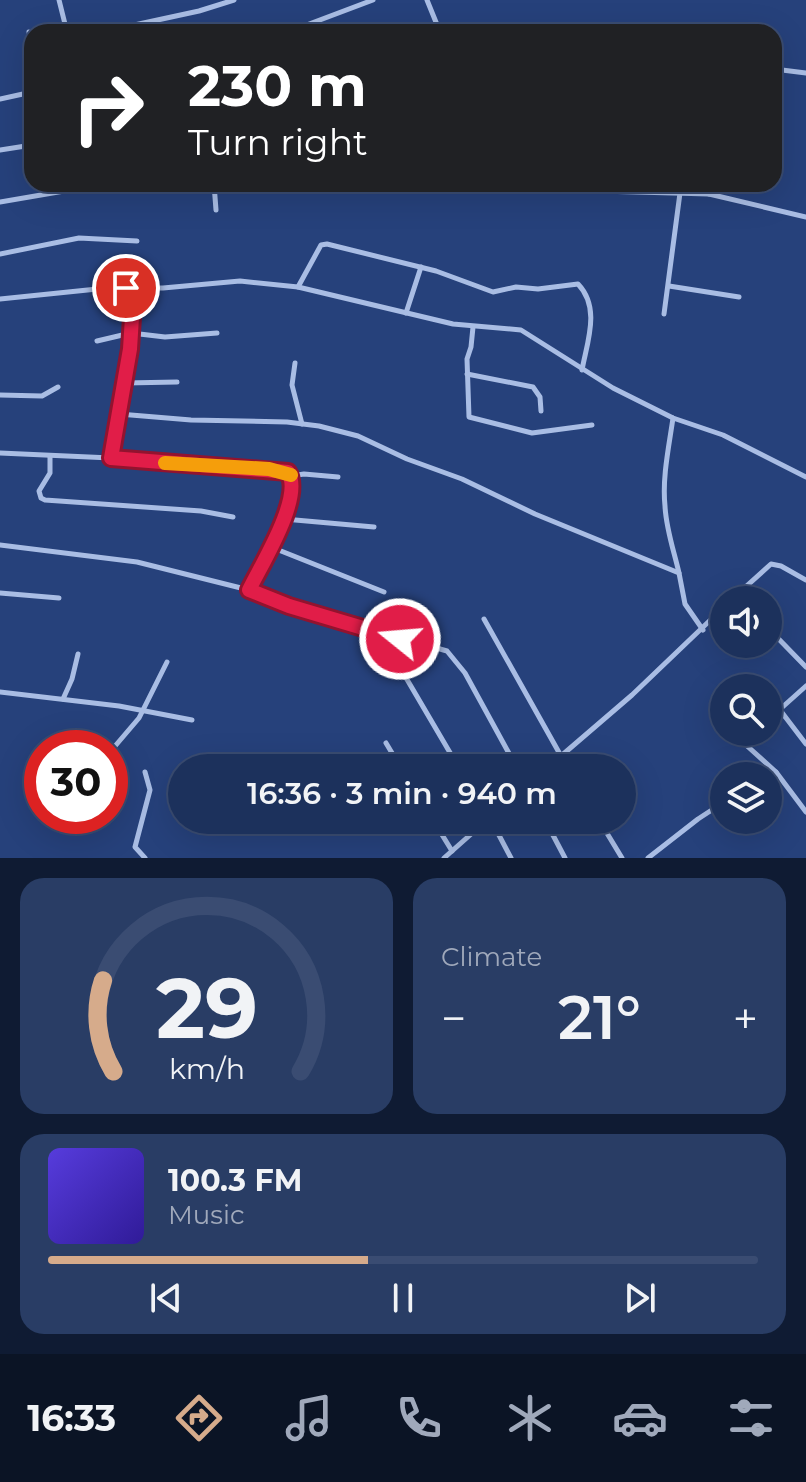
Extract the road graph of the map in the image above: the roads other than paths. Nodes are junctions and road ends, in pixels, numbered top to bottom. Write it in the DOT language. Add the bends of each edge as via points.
graph roads {
  1 [pos="59,0"];
  2 [pos="234,0"];
  3 [pos="373,0"];
  4 [pos="427,0"];
  5 [pos="65,24"];
  6 [pos="139,24"];
  7 [pos="309,24"];
  8 [pos="437,24"];
  9 [pos="782,70"];
  10 [pos="806,73"];
  11 [pos="24,94"];
  12 [pos="0,99"];
  13 [pos="24,146"];
  14 [pos="0,150"];
  15 [pos="58,192"];
  16 [pos="215,192"];
  17 [pos="642,192"];
  18 [pos="680,193"];
  19 [pos="709,194"];
  20 [pos="0,202"];
  21 [pos="216,210"];
  22 [pos="806,217"];
  23 [pos="137,241"];
  24 [pos="0,254"];
  25 [pos="421,267"];
  26 [pos="669,286"];
  27 [pos="298,287"];
  28 [pos="126,288"];
  29 [pos="739,297"];
  30 [pos="0,299"];
  31 [pos="406,313"];
  32 [pos="664,314"];
  33 [pos="473,327"];
  34 [pos="131,333"];
  35 [pos="217,333"];
  36 [pos="97,341"];
  37 [pos="295,363"];
  38 [pos="582,370"];
  39 [pos="467,374"];
  40 [pos="177,382"];
  41 [pos="125,383"];
  42 [pos="58,387"];
  43 [pos="0,395"];
  44 [pos="541,411"];
  45 [pos="119,414"];
  46 [pos="673,418"];
  47 [pos="303,425"];
  48 [pos="592,425"];
  49 [pos="0,453"];
  50 [pos="50,456"];
  51 [pos="111,458"];
  52 [pos="291,476"];
  53 [pos="338,477"];
  54 [pos="806,477"];
  55 [pos="233,517"];
  56 [pos="284,519"];
  57 [pos="374,527"];
  58 [pos="0,545"];
  59 [pos="271,547"];
  60 [pos="679,573"];
  61 [pos="806,580"];
  62 [pos="749,586"];
  63 [pos="249,590"];
  64 [pos="384,592"];
  65 [pos="0,593"];
  66 [pos="59,598"];
  67 [pos="484,619"];
  68 [pos="710,622"];
  69 [pos="703,630"];
  70 [pos="395,637"];
  71 [pos="782,642"];
  72 [pos="78,654"];
  73 [pos="167,662"];
  74 [pos="806,667"];
  75 [pos="806,686"];
  76 [pos="0,692"];
  77 [pos="63,699"];
  78 [pos="782,708"];
  79 [pos="142,712"];
  80 [pos="782,713"];
  81 [pos="192,720"];
  82 [pos="128,730"];
  83 [pos="386,743"];
  84 [pos="806,744"];
  85 [pos="747,746"];
  86 [pos="393,754"];
  87 [pos="451,754"];
  88 [pos="509,754"];
  89 [pos="560,754"];
  90 [pos="563,754"];
  91 [pos="765,762"];
  92 [pos="145,772"];
  93 [pos="782,780"];
  94 [pos="710,812"];
  95 [pos="806,812"];
  96 [pos="442,834"];
  97 [pos="472,834"];
  98 [pos="497,834"];
  99 [pos="552,834"];
  100 [pos="607,834"];
  101 [pos="452,851"];
  102 [pos="145,858"];
  103 [pos="444,858"];
  104 [pos="511,858"];
  105 [pos="565,858"];
  106 [pos="622,858"];
  107 [pos="648,858"];
  1 -- 5 [label="street"];
  2 -- 6 [label="street"];
  3 -- 7 [label="street"];
  4 -- 8 [label="street"];
  9 -- 10 [label="street"];
  11 -- 12 [label="street"];
  13 -- 14 [label="street"];
  15 -- 20 [label="street"];
  16 -- 21 [label="street"];
  17 -- 18 [label="street"];
  18 -- 19 [label="street"];
  18 -- 26 [label="street"];
  19 -- 22 [label="street"];
  23 -- 24 [label="street" via="79,238"];
  25 -- 27 [label="street" via="324,244"];
  25 -- 31 [label="street"];
  25 -- 38 [label="street" via="497,293 516,287 580,285 593,318"];
  26 -- 29 [label="street"];
  26 -- 32 [label="street"];
  27 -- 28 [label="street" via="240,281"];
  27 -- 31 [label="street"];
  28 -- 30 [label="street"];
  28 -- 34 [label="street"];
  31 -- 33 [label="street"];
  33 -- 38 [label="street" via="521,330"];
  33 -- 39 [label="street"];
  34 -- 35 [label="street"];
  34 -- 36 [label="street"];
  34 -- 41 [label="street"];
  37 -- 47 [label="street" via="292,385"];
  38 -- 46 [label="street"];
  39 -- 44 [label="street" via="533,387"];
  39 -- 48 [label="street" via="472,418 532,433"];
  40 -- 41 [label="street"];
  41 -- 45 [label="street"];
  42 -- 43 [label="street" via="42,396"];
  45 -- 47 [label="street"];
  45 -- 51 [label="street"];
  46 -- 54 [label="street" via="723,435"];
  46 -- 60 [label="street" via="664,504"];
  47 -- 60 [label="street" via="375,442"];
  49 -- 50 [label="street"];
  50 -- 51 [label="street"];
  50 -- 55 [label="street" via="50,473 39,491 45,500"];
  51 -- 52 [label="street" via="269,469"];
  52 -- 53 [label="street"];
  52 -- 56 [label="street"];
  56 -- 57 [label="street"];
  56 -- 59 [label="street"];
  58 -- 63 [label="street" via="137,562"];
  59 -- 63 [label="street"];
  59 -- 64 [label="street"];
  60 -- 69 [label="street" via="685,604"];
  61 -- 62 [label="street" via="771,564"];
  63 -- 70 [label="street"];
  65 -- 66 [label="street"];
  67 -- 89 [label="street"];
  68 -- 69 [label="street"];
  69 -- 90 [label="street"];
  70 -- 87 [label="street" via="395,659"];
  70 -- 88 [label="street" via="452,655"];
  71 -- 74 [label="street"];
  72 -- 77 [label="street"];
  73 -- 79 [label="street"];
  75 -- 78 [label="street"];
  76 -- 77 [label="street"];
  77 -- 79 [label="street"];
  79 -- 81 [label="street"];
  79 -- 82 [label="street"];
  80 -- 84 [label="street"];
  83 -- 86 [label="street"];
  85 -- 91 [label="street"];
  92 -- 102 [label="street" via="150,790 135,847"];
  93 -- 95 [label="street"];
  94 -- 107 [label="street"];
  96 -- 101 [label="street"];
  97 -- 101 [label="street"];
  98 -- 104 [label="street"];
  99 -- 105 [label="street"];
  100 -- 106 [label="street"];
  101 -- 103 [label="street"];
}
